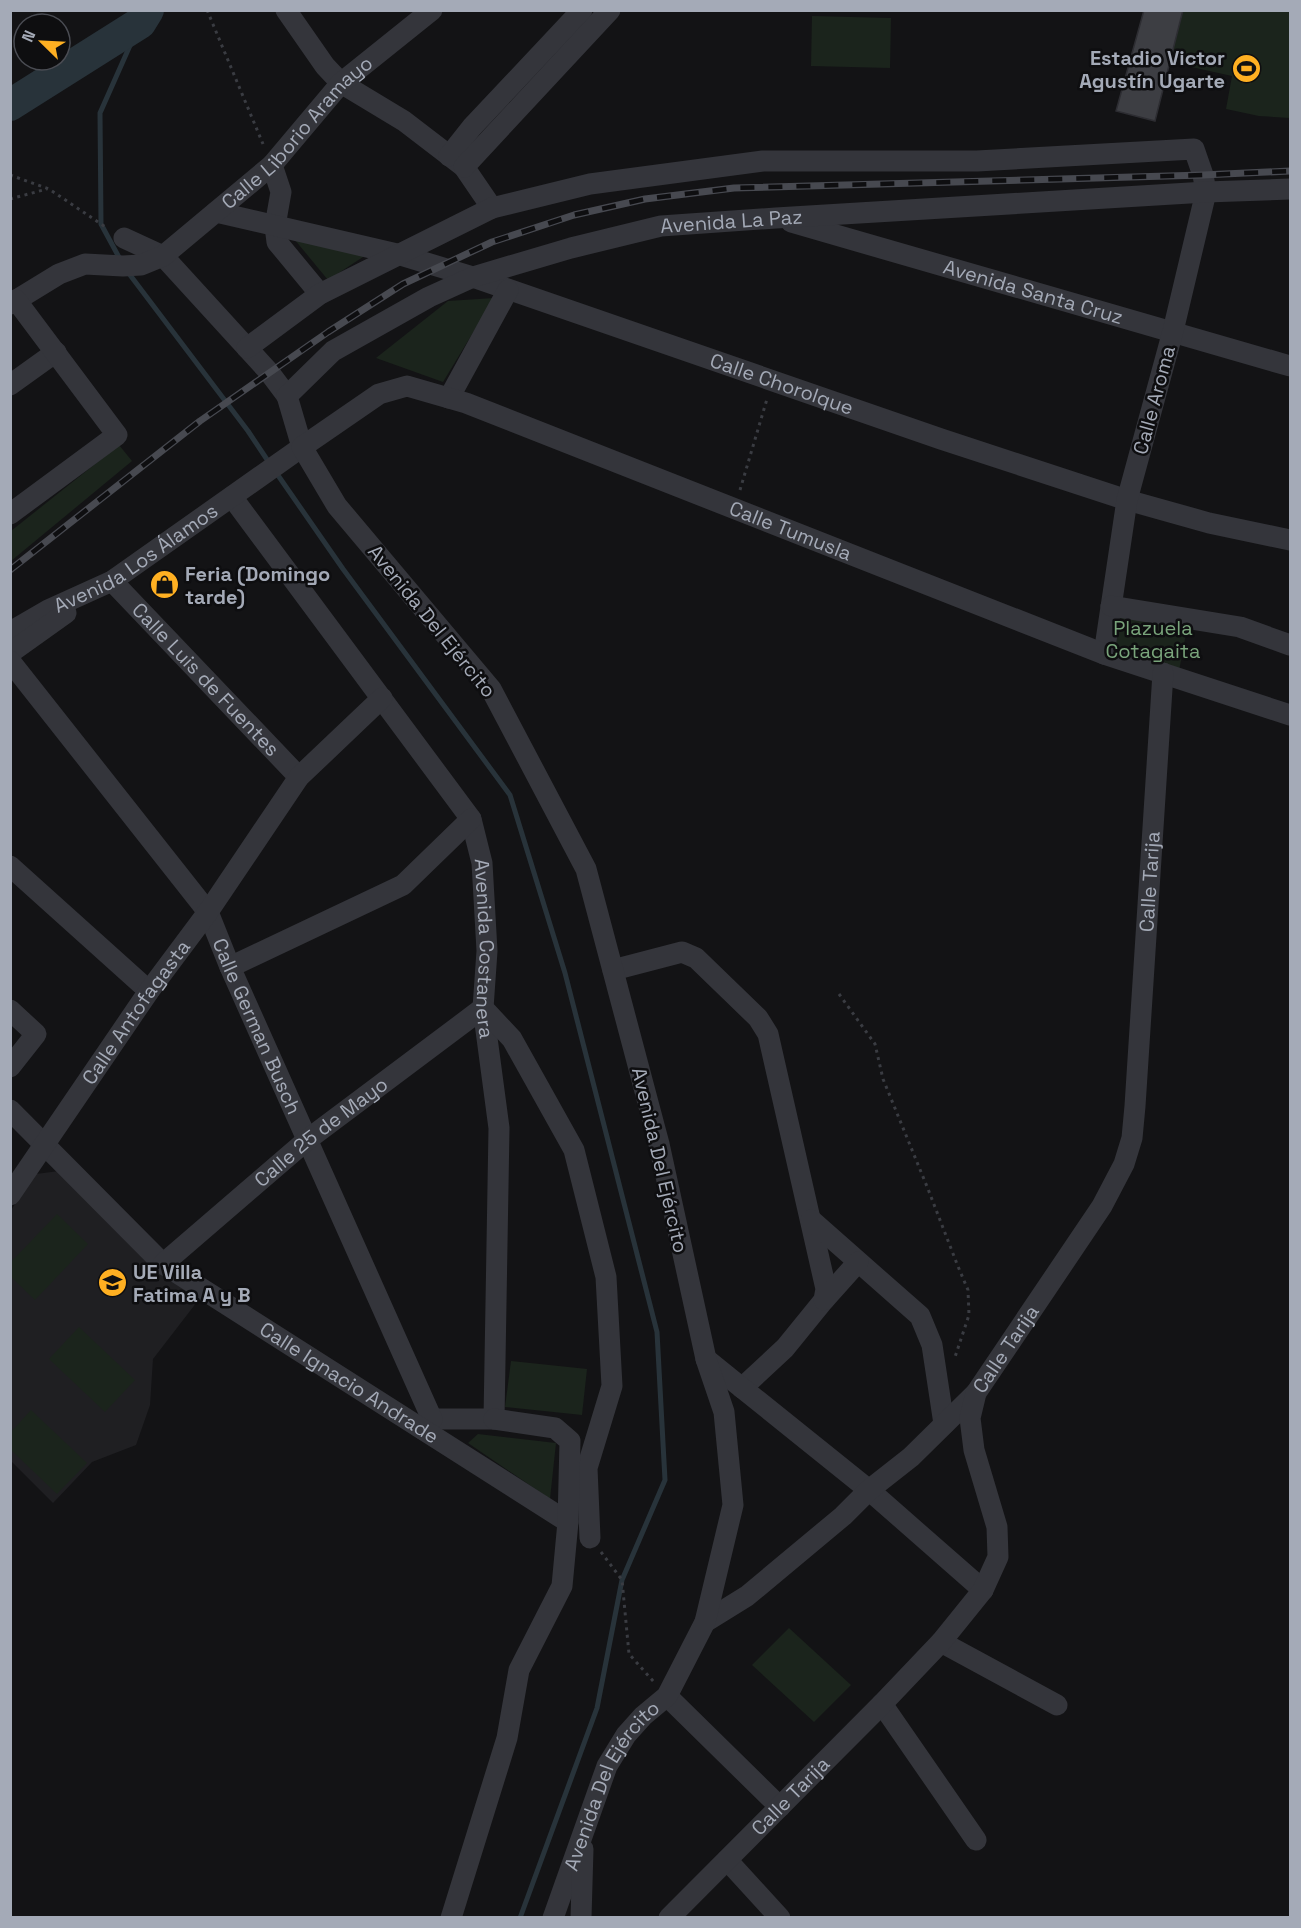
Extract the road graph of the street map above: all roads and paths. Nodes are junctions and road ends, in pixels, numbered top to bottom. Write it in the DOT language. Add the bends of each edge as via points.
graph roads {
  1 [pos="207,10"];
  2 [pos="286,10"];
  3 [pos="432,10"];
  4 [pos="582,10"];
  5 [pos="610,10"];
  6 [pos="341,83"];
  7 [pos="456,162"];
  8 [pos="272,165"];
  9 [pos="10,175"];
  10 [pos="49,189"];
  11 [pos="1290,189"];
  12 [pos="1206,192"];
  13 [pos="10,199"];
  14 [pos="492,208"];
  15 [pos="216,212"];
  16 [pos="776,218"];
  17 [pos="275,226"];
  18 [pos="124,238"];
  19 [pos="397,254"];
  20 [pos="163,256"];
  21 [pos="473,277"];
  22 [pos="508,290"];
  23 [pos="320,294"];
  24 [pos="13,302"];
  25 [pos="1173,331"];
  26 [pos="247,348"];
  27 [pos="56,352"];
  28 [pos="1290,366"];
  29 [pos="772,381"];
  30 [pos="10,385"];
  31 [pos="287,396"];
  32 [pos="449,398"];
  33 [pos="294,453"];
  34 [pos="232,497"];
  35 [pos="1127,500"];
  36 [pos="735,509"];
  37 [pos="10,514"];
  38 [pos="1290,540"];
  39 [pos="112,581"];
  40 [pos="1111,606"];
  41 [pos="10,632"];
  42 [pos="1290,645"];
  43 [pos="10,653"];
  44 [pos="1104,654"];
  45 [pos="10,661"];
  46 [pos="1163,673"];
  47 [pos="382,698"];
  48 [pos="1290,715"];
  49 [pos="299,777"];
  50 [pos="471,819"];
  51 [pos="10,866"];
  52 [pos="208,912"];
  53 [pos="230,967"];
  54 [pos="613,970"];
  55 [pos="149,991"];
  56 [pos="839,994"];
  57 [pos="483,1008"];
  58 [pos="10,1010"];
  59 [pos="10,1067"];
  60 [pos="10,1110"];
  61 [pos="307,1140"];
  62 [pos="44,1145"];
  63 [pos="10,1195"];
  64 [pos="811,1220"];
  65 [pos="858,1262"];
  66 [pos="163,1264"];
  67 [pos="824,1300"];
  68 [pos="706,1359"];
  69 [pos="951,1367"];
  70 [pos="742,1388"];
  71 [pos="976,1393"];
  72 [pos="494,1419"];
  73 [pos="944,1424"];
  74 [pos="428,1425"];
  75 [pos="868,1490"];
  76 [pos="568,1522"];
  77 [pos="590,1538"];
  78 [pos="983,1590"];
  79 [pos="705,1622"];
  80 [pos="941,1642"];
  81 [pos="667,1696"];
  82 [pos="882,1704"];
  83 [pos="1057,1705"];
  84 [pos="780,1807"];
  85 [pos="584,1829"];
  86 [pos="976,1840"];
  87 [pos="727,1860"];
  88 [pos="451,1917"];
  89 [pos="553,1917"];
  90 [pos="580,1917"];
  91 [pos="669,1917"];
  92 [pos="780,1917"];
  1 -- 8 [label="path"];
  2 -- 6 [label="street"];
  3 -- 6 [label="street, Calle Liborio Aramayo"];
  4 -- 7 [label="street" via="472,127"];
  5 -- 7 [label="street"];
  6 -- 7 [label="street" via="404,121"];
  6 -- 8 [label="street, Calle Liborio Aramayo"];
  7 -- 14 [label="street"];
  8 -- 15 [label="street, Calle Liborio Aramayo"];
  8 -- 17 [label="street" via="281,192"];
  9 -- 10 [label="path"];
  10 -- 13 [label="path"];
  10 -- 18 [label="path"];
  11 -- 12 [label="street, Avenida La Paz"];
  12 -- 14 [label="street, Calle Aroma" via="1194,149 977,161 763,161 590,184"];
  12 -- 16 [label="street, Avenida La Paz"];
  12 -- 25 [label="street, Calle Aroma"];
  14 -- 19 [label="street"];
  15 -- 17 [label="street, Calle Chorolque"];
  15 -- 20 [label="street, Calle Liborio Aramayo"];
  16 -- 21 [label="street, Avenida La Paz" via="661,226"];
  16 -- 25 [label="street, Avenida Santa Cruz"];
  17 -- 19 [label="street, Calle Chorolque"];
  17 -- 23 [label="street" via="277,242"];
  18 -- 20 [label="street"];
  19 -- 21 [label="street, Calle Chorolque"];
  19 -- 23 [label="street"];
  20 -- 24 [label="street" via="141,265 85,264 59,274"];
  20 -- 26 [label="street"];
  21 -- 22 [label="street, Calle Chorolque"];
  21 -- 31 [label="street, Avenida La Paz" via="333,351"];
  22 -- 29 [label="street, Calle Chorolque"];
  22 -- 32 [label="street"];
  23 -- 26 [label="street"];
  24 -- 27 [label="street"];
  25 -- 28 [label="street, Avenida Santa Cruz"];
  25 -- 35 [label="street, Calle Aroma"];
  26 -- 31 [label="street"];
  27 -- 30 [label="street"];
  27 -- 37 [label="street" via="117,435"];
  29 -- 35 [label="street, Calle Chorolque"];
  29 -- 36 [label="path"];
  31 -- 33 [label="street"];
  32 -- 33 [label="street, Calle Tumusla" via="407,386 379,394"];
  32 -- 36 [label="street, Calle Tumusla"];
  33 -- 34 [label="street, Avenida Los Álamos"];
  33 -- 54 [label="street, Avenida Del Ejército" via="491,689 586,869"];
  34 -- 39 [label="street, Avenida Los Álamos"];
  34 -- 47 [label="street, Avenida Costanera"];
  35 -- 38 [label="street, Calle Chorolque"];
  35 -- 40 [label="street, Calle Aroma"];
  36 -- 44 [label="street, Calle Tumusla"];
  39 -- 41 [label="street, Avenida Los Álamos"];
  39 -- 43 [label="street"];
  39 -- 49 [label="street, Calle Luis de Fuentes"];
  40 -- 42 [label="street" via="1240,627"];
  40 -- 44 [label="street, Calle Aroma"];
  44 -- 46 [label="street, Calle Tumusla"];
  45 -- 52 [label="street, Calle German Busch"];
  46 -- 48 [label="street, Calle Tumusla"];
  46 -- 71 [label="street, Calle Tarija" via="1132,1138 1124,1164 1102,1206"];
  47 -- 49 [label="street, Calle Antofagasta"];
  47 -- 50 [label="street, Avenida Costanera"];
  49 -- 52 [label="street, Calle Antofagasta"];
  50 -- 53 [label="street" via="403,885"];
  50 -- 57 [label="street, Avenida Costanera" via="482,863 487,951"];
  51 -- 55 [label="street"];
  52 -- 53 [label="street, Calle German Busch"];
  52 -- 55 [label="street, Calle Antofagasta"];
  53 -- 61 [label="street, Calle German Busch"];
  54 -- 64 [label="street" via="682,952 696,958 758,1018 768,1034"];
  54 -- 68 [label="street, Avenida Del Ejército" via="659,1144"];
  55 -- 62 [label="street, Calle Antofagasta"];
  56 -- 69 [label="path" via="875,1044 883,1079 969,1290 969,1315"];
  57 -- 61 [label="street, Calle 25 de Mayo"];
  57 -- 72 [label="street, Avenida Costanera" via="499,1128"];
  57 -- 77 [label="street" via="512,1040 574,1150 606,1277 612,1386 587,1468"];
  58 -- 59 [label="street" via="36,1034"];
  60 -- 62 [label="street, Calle Ignacio Andrade"];
  61 -- 66 [label="street, Calle 25 de Mayo"];
  61 -- 74 [label="street, Calle German Busch"];
  62 -- 63 [label="street, Calle Antofagasta"];
  62 -- 66 [label="street, Calle Ignacio Andrade"];
  64 -- 65 [label="street"];
  64 -- 67 [label="street" via="826,1289"];
  65 -- 67 [label="street"];
  65 -- 73 [label="street" via="920,1316 932,1345"];
  66 -- 74 [label="street, Calle Ignacio Andrade"];
  67 -- 70 [label="street" via="785,1348"];
  68 -- 70 [label="street"];
  68 -- 79 [label="street, Avenida Del Ejército" via="724,1412 733,1505"];
  70 -- 75 [label="street"];
  71 -- 73 [label="street"];
  71 -- 78 [label="street, Calle Tarija" via="970,1418 974,1450 997,1527 999,1557"];
  72 -- 74 [label="street"];
  72 -- 76 [label="street" via="555,1428 570,1441"];
  73 -- 75 [label="street" via="911,1457"];
  74 -- 76 [label="street, Calle Ignacio Andrade"];
  75 -- 78 [label="street"];
  75 -- 79 [label="street" via="843,1516 747,1596"];
  76 -- 88 [label="street" via="562,1586 519,1670 507,1738"];
  77 -- 81 [label="path" via="622,1580 629,1654"];
  78 -- 80 [label="street, Calle Tarija"];
  79 -- 81 [label="street, Avenida Del Ejército"];
  80 -- 82 [label="street, Calle Tarija"];
  80 -- 83 [label="street"];
  81 -- 84 [label="street"];
  81 -- 85 [label="street, Avenida Del Ejército" via="626,1735 607,1766"];
  82 -- 84 [label="street, Calle Tarija"];
  82 -- 86 [label="street"];
  84 -- 87 [label="street, Calle Tarija"];
  85 -- 89 [label="street, Avenida Del Ejército"];
  85 -- 90 [label="street"];
  87 -- 91 [label="street, Calle Tarija"];
  87 -- 92 [label="street"];
}
